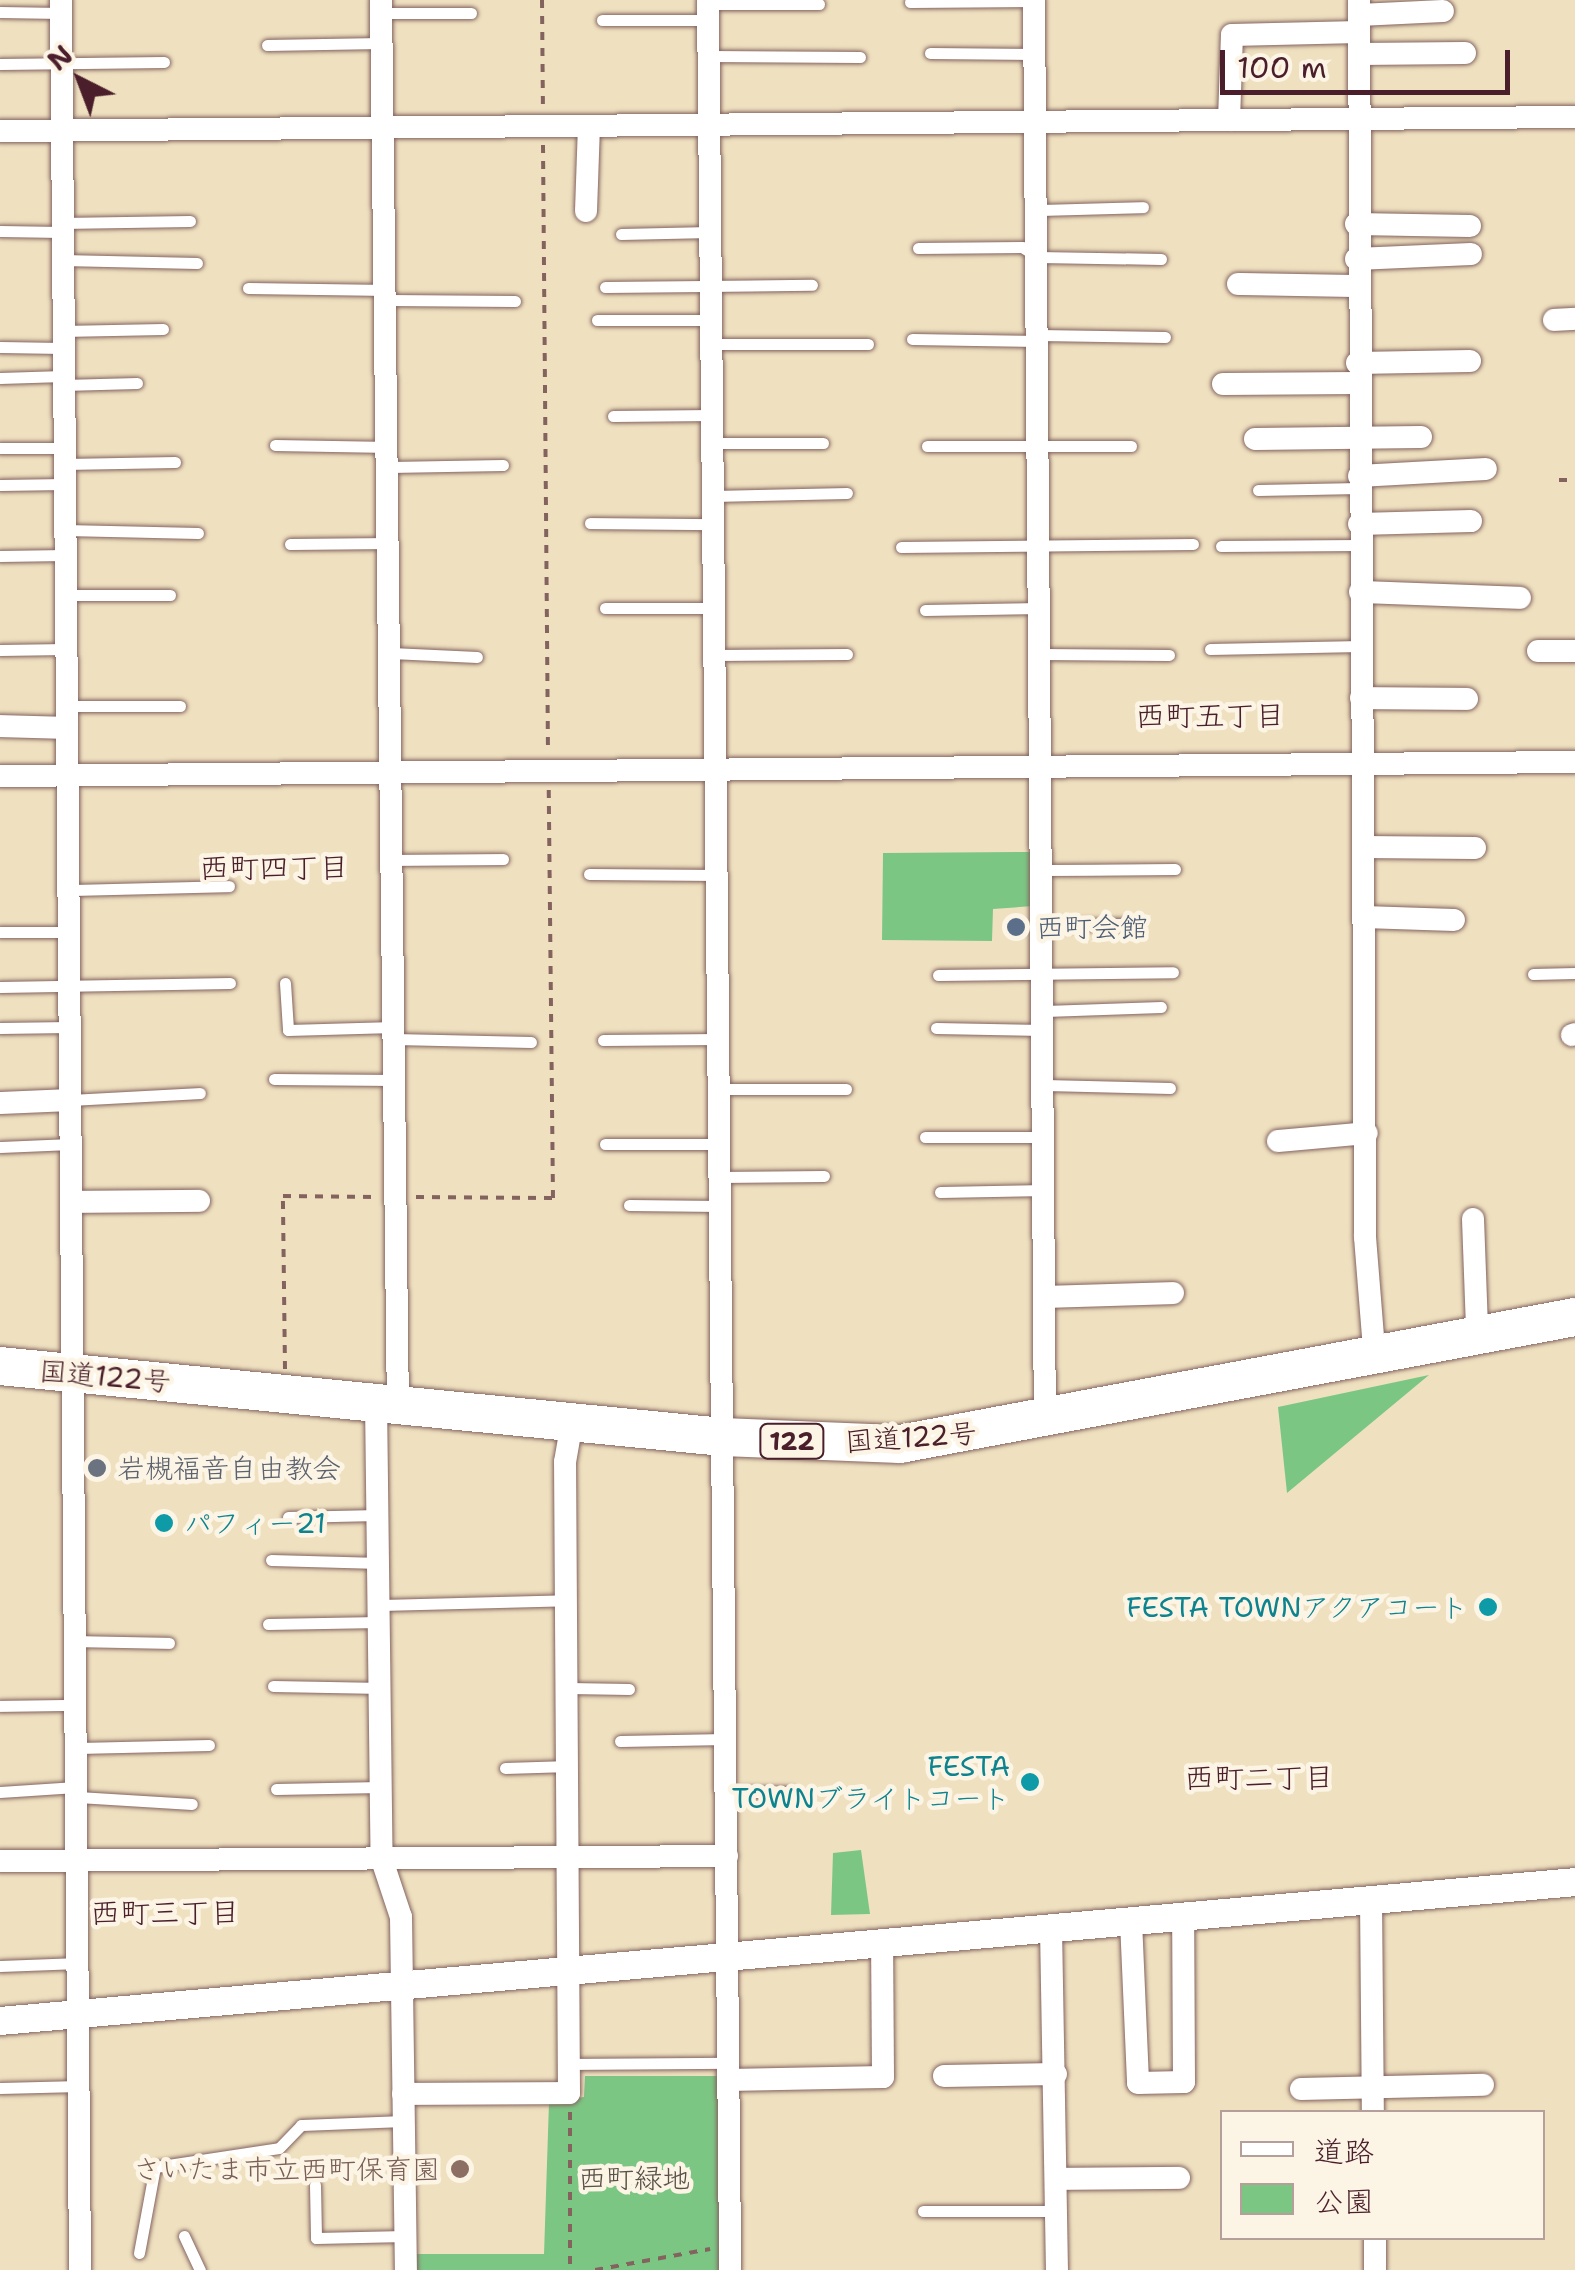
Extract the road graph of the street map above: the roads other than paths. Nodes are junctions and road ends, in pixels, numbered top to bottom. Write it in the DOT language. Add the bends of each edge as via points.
graph roads {
  1 [pos="1034,0"];
  2 [pos="910,2"];
  3 [pos="819,4"];
  4 [pos="61,6"];
  5 [pos="381,7"];
  6 [pos="708,8"];
  7 [pos="1444,11"];
  8 [pos="0,12"];
  9 [pos="472,13"];
  10 [pos="602,20"];
  11 [pos="1359,25"];
  12 [pos="382,42"];
  13 [pos="267,45"];
  14 [pos="1465,52"];
  15 [pos="930,53"];
  16 [pos="1034,54"];
  17 [pos="708,56"];
  18 [pos="860,56"];
  19 [pos="164,62"];
  20 [pos="61,63"];
  21 [pos="0,64"];
  22 [pos="1575,116"];
  23 [pos="1358,118"];
  24 [pos="1229,120"];
  25 [pos="1035,124"];
  26 [pos="709,126"];
  27 [pos="589,127"];
  28 [pos="0,130"];
  29 [pos="60,130"];
  30 [pos="382,131"];
  31 [pos="1144,207"];
  32 [pos="1037,210"];
  33 [pos="586,212"];
  34 [pos="190,220"];
  35 [pos="1356,224"];
  36 [pos="1470,226"];
  37 [pos="61,228"];
  38 [pos="0,231"];
  39 [pos="710,232"];
  40 [pos="621,234"];
  41 [pos="918,248"];
  42 [pos="1471,254"];
  43 [pos="1038,257"];
  44 [pos="1161,259"];
  45 [pos="1356,259"];
  46 [pos="62,260"];
  47 [pos="197,262"];
  48 [pos="710,284"];
  49 [pos="1238,284"];
  50 [pos="812,285"];
  51 [pos="1357,286"];
  52 [pos="606,287"];
  53 [pos="248,288"];
  54 [pos="389,295"];
  55 [pos="515,301"];
  56 [pos="597,320"];
  57 [pos="711,320"];
  58 [pos="163,329"];
  59 [pos="1165,337"];
  60 [pos="1040,338"];
  61 [pos="62,339"];
  62 [pos="912,340"];
  63 [pos="711,344"];
  64 [pos="868,344"];
  65 [pos="0,347"];
  66 [pos="1470,361"];
  67 [pos="1357,373"];
  68 [pos="0,378"];
  69 [pos="63,380"];
  70 [pos="138,383"];
  71 [pos="1223,384"];
  72 [pos="712,415"];
  73 [pos="613,416"];
  74 [pos="1421,437"];
  75 [pos="1358,438"];
  76 [pos="1255,439"];
  77 [pos="712,443"];
  78 [pos="823,444"];
  79 [pos="1038,444"];
  80 [pos="274,446"];
  81 [pos="927,446"];
  82 [pos="1131,446"];
  83 [pos="0,448"];
  84 [pos="390,457"];
  85 [pos="175,462"];
  86 [pos="64,465"];
  87 [pos="502,465"];
  88 [pos="1486,468"];
  89 [pos="1359,482"];
  90 [pos="0,485"];
  91 [pos="1258,490"];
  92 [pos="846,494"];
  93 [pos="713,496"];
  94 [pos="1471,521"];
  95 [pos="590,523"];
  96 [pos="714,524"];
  97 [pos="65,530"];
  98 [pos="198,533"];
  99 [pos="1359,534"];
  100 [pos="390,543"];
  101 [pos="290,544"];
  102 [pos="1192,544"];
  103 [pos="902,546"];
  104 [pos="1039,546"];
  105 [pos="1221,546"];
  106 [pos="65,555"];
  107 [pos="0,556"];
  108 [pos="1360,592"];
  109 [pos="66,595"];
  110 [pos="170,595"];
  111 [pos="1520,598"];
  112 [pos="605,608"];
  113 [pos="714,608"];
  114 [pos="1040,608"];
  115 [pos="924,610"];
  116 [pos="1360,646"];
  117 [pos="66,649"];
  118 [pos="1210,649"];
  119 [pos="0,650"];
  120 [pos="1575,650"];
  121 [pos="1538,651"];
  122 [pos="391,653"];
  123 [pos="847,654"];
  124 [pos="1040,654"];
  125 [pos="715,655"];
  126 [pos="1169,655"];
  127 [pos="477,657"];
  128 [pos="1361,698"];
  129 [pos="1466,700"];
  130 [pos="180,706"];
  131 [pos="67,717"];
  132 [pos="0,726"];
  133 [pos="1575,762"];
  134 [pos="1362,766"];
  135 [pos="716,767"];
  136 [pos="1042,769"];
  137 [pos="391,772"];
  138 [pos="65,775"];
  139 [pos="0,776"];
  140 [pos="1363,847"];
  141 [pos="1476,848"];
  142 [pos="503,859"];
  143 [pos="392,860"];
  144 [pos="1175,869"];
  145 [pos="1043,870"];
  146 [pos="589,874"];
  147 [pos="718,875"];
  148 [pos="229,886"];
  149 [pos="67,890"];
  150 [pos="1364,917"];
  151 [pos="1454,920"];
  152 [pos="1126,924"];
  153 [pos="1044,925"];
  154 [pos="0,932"];
  155 [pos="68,932"];
  156 [pos="1044,972"];
  157 [pos="1173,972"];
  158 [pos="1575,973"];
  159 [pos="1534,974"];
  160 [pos="938,975"];
  161 [pos="285,983"];
  162 [pos="230,984"];
  163 [pos="0,988"];
  164 [pos="69,988"];
  165 [pos="1161,1007"];
  166 [pos="1045,1021"];
  167 [pos="70,1027"];
  168 [pos="0,1028"];
  169 [pos="936,1028"];
  170 [pos="394,1033"];
  171 [pos="719,1039"];
  172 [pos="603,1040"];
  173 [pos="532,1042"];
  174 [pos="274,1079"];
  175 [pos="394,1080"];
  176 [pos="1046,1085"];
  177 [pos="1170,1088"];
  178 [pos="720,1089"];
  179 [pos="846,1089"];
  180 [pos="200,1093"];
  181 [pos="71,1100"];
  182 [pos="0,1102"];
  183 [pos="1367,1133"];
  184 [pos="925,1137"];
  185 [pos="1046,1137"];
  186 [pos="1278,1140"];
  187 [pos="72,1144"];
  188 [pos="605,1144"];
  189 [pos="720,1144"];
  190 [pos="0,1147"];
  191 [pos="720,1176"];
  192 [pos="824,1176"];
  193 [pos="1047,1190"];
  194 [pos="940,1192"];
  195 [pos="199,1201"];
  196 [pos="72,1202"];
  197 [pos="629,1205"];
  198 [pos="720,1206"];
  199 [pos="1474,1219"];
  200 [pos="1173,1294"];
  201 [pos="1047,1297"];
  202 [pos="1575,1317"];
  203 [pos="1477,1330"];
  204 [pos="1374,1350"];
  205 [pos="0,1366"];
  206 [pos="76,1372"];
  207 [pos="387,1402"];
  208 [pos="1045,1421"];
  209 [pos="572,1422"];
  210 [pos="722,1437"];
  211 [pos="379,1515"];
  212 [pos="288,1517"];
  213 [pos="271,1560"];
  214 [pos="380,1562"];
  215 [pos="568,1600"];
  216 [pos="381,1614"];
  217 [pos="268,1624"];
  218 [pos="77,1641"];
  219 [pos="169,1643"];
  220 [pos="273,1686"];
  221 [pos="383,1688"];
  222 [pos="569,1688"];
  223 [pos="629,1688"];
  224 [pos="78,1705"];
  225 [pos="0,1706"];
  226 [pos="726,1739"];
  227 [pos="620,1741"];
  228 [pos="209,1745"];
  229 [pos="78,1748"];
  230 [pos="569,1766"];
  231 [pos="505,1768"];
  232 [pos="382,1787"];
  233 [pos="276,1789"];
  234 [pos="0,1792"];
  235 [pos="78,1792"];
  236 [pos="726,1792"];
  237 [pos="791,1792"];
  238 [pos="192,1804"];
  239 [pos="726,1856"];
  240 [pos="78,1860"];
  241 [pos="382,1860"];
  242 [pos="569,1860"];
  243 [pos="0,1861"];
  244 [pos="1575,1882"];
  245 [pos="1370,1899"];
  246 [pos="1183,1916"];
  247 [pos="1130,1921"];
  248 [pos="1050,1928"];
  249 [pos="882,1944"];
  250 [pos="728,1958"];
  251 [pos="79,1964"];
  252 [pos="0,1966"];
  253 [pos="572,1973"];
  254 [pos="402,1988"];
  255 [pos="80,2015"];
  256 [pos="0,2022"];
  257 [pos="570,2064"];
  258 [pos="728,2071"];
  259 [pos="1056,2074"];
  260 [pos="944,2076"];
  261 [pos="1483,2084"];
  262 [pos="80,2086"];
  263 [pos="1373,2087"];
  264 [pos="0,2088"];
  265 [pos="1301,2089"];
  266 [pos="404,2094"];
  267 [pos="1373,2110"];
  268 [pos="404,2120"];
  269 [pos="1056,2178"];
  270 [pos="1180,2178"];
  271 [pos="315,2185"];
  272 [pos="923,2211"];
  273 [pos="1056,2211"];
  274 [pos="184,2236"];
  275 [pos="406,2236"];
  276 [pos="1374,2240"];
  277 [pos="139,2253"];
  278 [pos="80,2270"];
  279 [pos="200,2270"];
  280 [pos="406,2270"];
  281 [pos="730,2270"];
  282 [pos="1057,2270"];
  283 [pos="1375,2270"];
  1 -- 2 [label="lane"];
  1 -- 16 [label="street"];
  3 -- 6 [label="lane"];
  4 -- 8 [label="lane"];
  4 -- 20 [label="street"];
  5 -- 9 [label="lane"];
  5 -- 12 [label="street"];
  6 -- 10 [label="lane"];
  6 -- 17 [label="street"];
  7 -- 11 [label="street"];
  11 -- 14 [label="street"];
  11 -- 23 [label="street"];
  11 -- 24 [label="street" via="1232,35"];
  12 -- 13 [label="lane"];
  12 -- 30 [label="street"];
  15 -- 16 [label="lane"];
  16 -- 25 [label="street"];
  17 -- 18 [label="lane"];
  17 -- 26 [label="street"];
  19 -- 20 [label="lane"];
  20 -- 21 [label="lane"];
  20 -- 29 [label="street"];
  22 -- 23 [label="street"];
  23 -- 24 [label="street"];
  23 -- 35 [label="street"];
  24 -- 25 [label="street"];
  25 -- 26 [label="street"];
  25 -- 32 [label="street"];
  26 -- 27 [label="street"];
  26 -- 39 [label="street"];
  27 -- 30 [label="street"];
  27 -- 33 [label="street"];
  28 -- 29 [label="street"];
  29 -- 30 [label="street"];
  29 -- 37 [label="street"];
  30 -- 54 [label="street"];
  31 -- 32 [label="lane"];
  32 -- 43 [label="street"];
  34 -- 37 [label="lane"];
  35 -- 36 [label="street"];
  35 -- 45 [label="street"];
  37 -- 38 [label="lane"];
  37 -- 46 [label="street"];
  39 -- 40 [label="lane"];
  39 -- 48 [label="street"];
  41 -- 43 [label="lane" via="1022,248"];
  42 -- 45 [label="street"];
  43 -- 44 [label="lane"];
  43 -- 60 [label="street"];
  45 -- 51 [label="street"];
  46 -- 47 [label="lane"];
  46 -- 61 [label="street"];
  48 -- 50 [label="lane"];
  48 -- 52 [label="lane"];
  48 -- 57 [label="street"];
  49 -- 51 [label="street"];
  51 -- 67 [label="street"];
  53 -- 54 [label="lane"];
  54 -- 55 [label="lane"];
  54 -- 84 [label="street"];
  56 -- 57 [label="lane"];
  57 -- 63 [label="street"];
  58 -- 61 [label="lane"];
  59 -- 60 [label="lane"];
  60 -- 62 [label="lane"];
  60 -- 79 [label="street"];
  61 -- 65 [label="lane"];
  61 -- 69 [label="street"];
  63 -- 64 [label="lane"];
  63 -- 72 [label="street"];
  66 -- 67 [label="street"];
  67 -- 71 [label="street"];
  67 -- 75 [label="street"];
  68 -- 69 [label="lane"];
  69 -- 70 [label="lane"];
  69 -- 86 [label="street"];
  72 -- 73 [label="lane"];
  72 -- 77 [label="street"];
  74 -- 75 [label="street"];
  75 -- 76 [label="street"];
  75 -- 89 [label="street"];
  77 -- 78 [label="lane"];
  77 -- 93 [label="street"];
  79 -- 81 [label="lane"];
  79 -- 82 [label="lane" via="1053,450"];
  79 -- 104 [label="street"];
  80 -- 84 [label="lane"];
  83 -- 86 [label="lane"];
  84 -- 87 [label="lane"];
  84 -- 100 [label="street"];
  85 -- 86 [label="lane"];
  86 -- 90 [label="lane"];
  86 -- 97 [label="street"];
  88 -- 89 [label="street"];
  89 -- 91 [label="lane"];
  89 -- 99 [label="street"];
  92 -- 93 [label="lane"];
  93 -- 96 [label="street"];
  94 -- 99 [label="street"];
  95 -- 96 [label="lane"];
  96 -- 113 [label="street"];
  97 -- 98 [label="lane"];
  97 -- 106 [label="street"];
  99 -- 105 [label="lane"];
  99 -- 108 [label="street"];
  100 -- 101 [label="lane"];
  100 -- 122 [label="street"];
  102 -- 104 [label="lane"];
  103 -- 104 [label="lane"];
  104 -- 114 [label="street"];
  106 -- 107 [label="lane"];
  106 -- 109 [label="street"];
  108 -- 111 [label="street"];
  108 -- 116 [label="street"];
  109 -- 110 [label="lane"];
  109 -- 117 [label="street"];
  112 -- 113 [label="lane"];
  113 -- 125 [label="street"];
  114 -- 115 [label="lane"];
  114 -- 124 [label="street"];
  116 -- 118 [label="lane"];
  116 -- 128 [label="street"];
  117 -- 119 [label="lane"];
  117 -- 131 [label="street"];
  120 -- 121 [label="street"];
  122 -- 127 [label="lane"];
  122 -- 137 [label="street"];
  123 -- 125 [label="lane"];
  124 -- 126 [label="lane"];
  124 -- 136 [label="street"];
  125 -- 135 [label="street"];
  128 -- 129 [label="street"];
  128 -- 134 [label="street"];
  130 -- 131 [label="lane"];
  131 -- 132 [label="street"];
  131 -- 138 [label="street"];
  133 -- 134 [label="street"];
  134 -- 136 [label="street"];
  134 -- 140 [label="street"];
  135 -- 136 [label="street"];
  135 -- 137 [label="street"];
  135 -- 147 [label="street"];
  136 -- 145 [label="street"];
  137 -- 138 [label="street"];
  137 -- 143 [label="street"];
  138 -- 139 [label="street"];
  138 -- 149 [label="street"];
  140 -- 141 [label="street"];
  140 -- 150 [label="street"];
  142 -- 143 [label="lane"];
  143 -- 170 [label="street"];
  144 -- 145 [label="lane"];
  145 -- 153 [label="street"];
  146 -- 147 [label="lane"];
  147 -- 171 [label="street"];
  148 -- 149 [label="lane"];
  149 -- 155 [label="street"];
  150 -- 151 [label="street"];
  150 -- 183 [label="street"];
  152 -- 153 [label="lane"];
  153 -- 156 [label="street"];
  154 -- 155 [label="lane"];
  155 -- 164 [label="street"];
  156 -- 157 [label="lane"];
  156 -- 160 [label="lane"];
  156 -- 166 [label="street"];
  158 -- 159 [label="lane"];
  161 -- 170 [label="lane" via="288,1030"];
  162 -- 164 [label="lane"];
  163 -- 164 [label="lane"];
  164 -- 167 [label="street"];
  165 -- 166 [label="lane"];
  166 -- 169 [label="lane"];
  166 -- 176 [label="street"];
  167 -- 168 [label="lane"];
  167 -- 181 [label="street"];
  170 -- 173 [label="lane"];
  170 -- 175 [label="street"];
  171 -- 172 [label="lane"];
  171 -- 178 [label="street"];
  174 -- 175 [label="lane"];
  175 -- 207 [label="street"];
  176 -- 177 [label="lane"];
  176 -- 185 [label="street"];
  178 -- 179 [label="lane"];
  178 -- 189 [label="street"];
  180 -- 181 [label="lane"];
  181 -- 182 [label="street"];
  181 -- 187 [label="street"];
  183 -- 186 [label="street"];
  183 -- 204 [label="street"];
  184 -- 185 [label="lane"];
  185 -- 193 [label="street"];
  187 -- 190 [label="lane"];
  187 -- 196 [label="street"];
  188 -- 189 [label="lane"];
  189 -- 191 [label="street"];
  191 -- 192 [label="lane"];
  191 -- 198 [label="street"];
  193 -- 194 [label="lane"];
  193 -- 201 [label="street"];
  195 -- 196 [label="street"];
  196 -- 206 [label="street"];
  197 -- 198 [label="lane"];
  198 -- 210 [label="street"];
  199 -- 203 [label="street"];
  200 -- 201 [label="street"];
  201 -- 208 [label="street"];
  202 -- 203 [label="highway, 国道122号 / 122"];
  203 -- 204 [label="highway, 国道122号 / 122"];
  204 -- 208 [label="highway, 国道122号 / 122"];
  205 -- 206 [label="highway, 国道122号 / 122"];
  206 -- 207 [label="highway, 国道122号 / 122"];
  206 -- 218 [label="street"];
  207 -- 209 [label="highway, 国道122号 / 122"];
  207 -- 211 [label="street"];
  208 -- 210 [label="highway, 国道122号 / 122" via="900,1444"];
  209 -- 210 [label="highway, 国道122号 / 122"];
  209 -- 215 [label="street" via="566,1462"];
  210 -- 226 [label="street"];
  211 -- 212 [label="lane"];
  211 -- 214 [label="street"];
  213 -- 214 [label="lane"];
  214 -- 216 [label="street"];
  215 -- 216 [label="lane"];
  215 -- 222 [label="street"];
  216 -- 217 [label="lane"];
  216 -- 221 [label="street"];
  218 -- 219 [label="lane"];
  218 -- 224 [label="street"];
  220 -- 221 [label="lane"];
  221 -- 232 [label="street"];
  222 -- 223 [label="lane"];
  222 -- 230 [label="street"];
  224 -- 225 [label="lane"];
  224 -- 229 [label="street"];
  226 -- 227 [label="lane"];
  226 -- 236 [label="street"];
  228 -- 229 [label="lane"];
  229 -- 235 [label="street"];
  230 -- 231 [label="lane"];
  230 -- 242 [label="street"];
  232 -- 233 [label="lane"];
  232 -- 241 [label="street"];
  234 -- 235 [label="lane"];
  235 -- 238 [label="lane"];
  235 -- 240 [label="street"];
  236 -- 237 [label="lane"];
  236 -- 239 [label="street"];
  239 -- 242 [label="street"];
  239 -- 250 [label="street"];
  240 -- 241 [label="street"];
  240 -- 243 [label="street"];
  240 -- 251 [label="street"];
  241 -- 242 [label="street"];
  241 -- 254 [label="street" via="401,1917"];
  242 -- 253 [label="street"];
  244 -- 245 [label="street"];
  245 -- 246 [label="street"];
  245 -- 263 [label="street"];
  246 -- 247 [label="street"];
  246 -- 247 [label="street" via="1184,2082 1138,2083"];
  247 -- 248 [label="street"];
  248 -- 249 [label="street"];
  248 -- 259 [label="street"];
  249 -- 250 [label="street"];
  249 -- 258 [label="street" via="883,2078"];
  250 -- 253 [label="street"];
  250 -- 258 [label="street"];
  251 -- 252 [label="lane"];
  251 -- 255 [label="street"];
  253 -- 254 [label="street"];
  253 -- 257 [label="street"];
  254 -- 255 [label="street"];
  254 -- 266 [label="street"];
  255 -- 256 [label="street"];
  255 -- 262 [label="street"];
  257 -- 258 [label="lane"];
  257 -- 266 [label="street" via="570,2093"];
  258 -- 281 [label="street"];
  259 -- 260 [label="street"];
  259 -- 269 [label="street"];
  261 -- 263 [label="street"];
  262 -- 264 [label="lane"];
  262 -- 278 [label="street"];
  263 -- 265 [label="street"];
  263 -- 267 [label="street"];
  266 -- 268 [label="street"];
  268 -- 275 [label="street"];
  268 -- 277 [label="lane" via="301,2124 280,2148 155,2168"];
  269 -- 270 [label="street"];
  269 -- 273 [label="street"];
  271 -- 275 [label="lane" via="316,2238"];
  272 -- 273 [label="lane"];
  273 -- 282 [label="street"];
  274 -- 279 [label="lane"];
  275 -- 280 [label="street"];
  276 -- 283 [label="street"];
}
